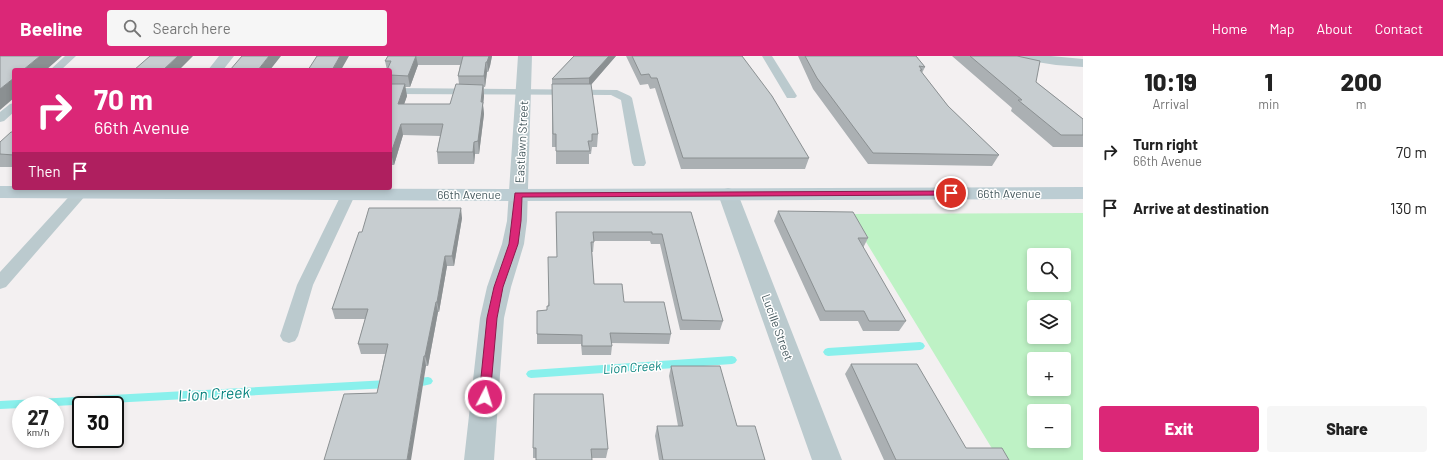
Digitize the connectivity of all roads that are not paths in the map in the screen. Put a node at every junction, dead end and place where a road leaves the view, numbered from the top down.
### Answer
1 (71, 56) edge
2 (227, 56) edge
3 (766, 56) edge
4 (1024, 56) edge
5 (527, 57) edge
6 (1083, 63) edge
7 (57, 68) edge
8 (217, 68) edge
9 (392, 91) edge
10 (523, 92) junction
11 (792, 96) dead end
12 (12, 108) edge
13 (0, 118) edge
14 (639, 163) dead end
15 (106, 190) edge
16 (0, 192) edge
17 (81, 192) junction
18 (1083, 193) edge
19 (349, 194) junction
20 (728, 194) junction
21 (518, 195) junction
22 (0, 283) edge
23 (289, 336) dead end
24 (479, 460) edge
25 (827, 460) edge

1 - 7 lane
2 - 8 street
3 - 11 lane
4 - 6 street
5 - 10 street, Eastlawn Street
9 - 10 lane
10 - 14 lane
10 - 21 street, Eastlawn Street
12 - 13 lane
15 - 17 street, 66th Avenue
15 - 19 street, 66th Avenue
16 - 17 street, 66th Avenue
17 - 22 lane
18 - 20 street, 66th Avenue
19 - 21 street, 66th Avenue
19 - 23 lane
20 - 21 street, 66th Avenue
20 - 25 street, Lucille Street
21 - 24 street, Eastlawn Street

